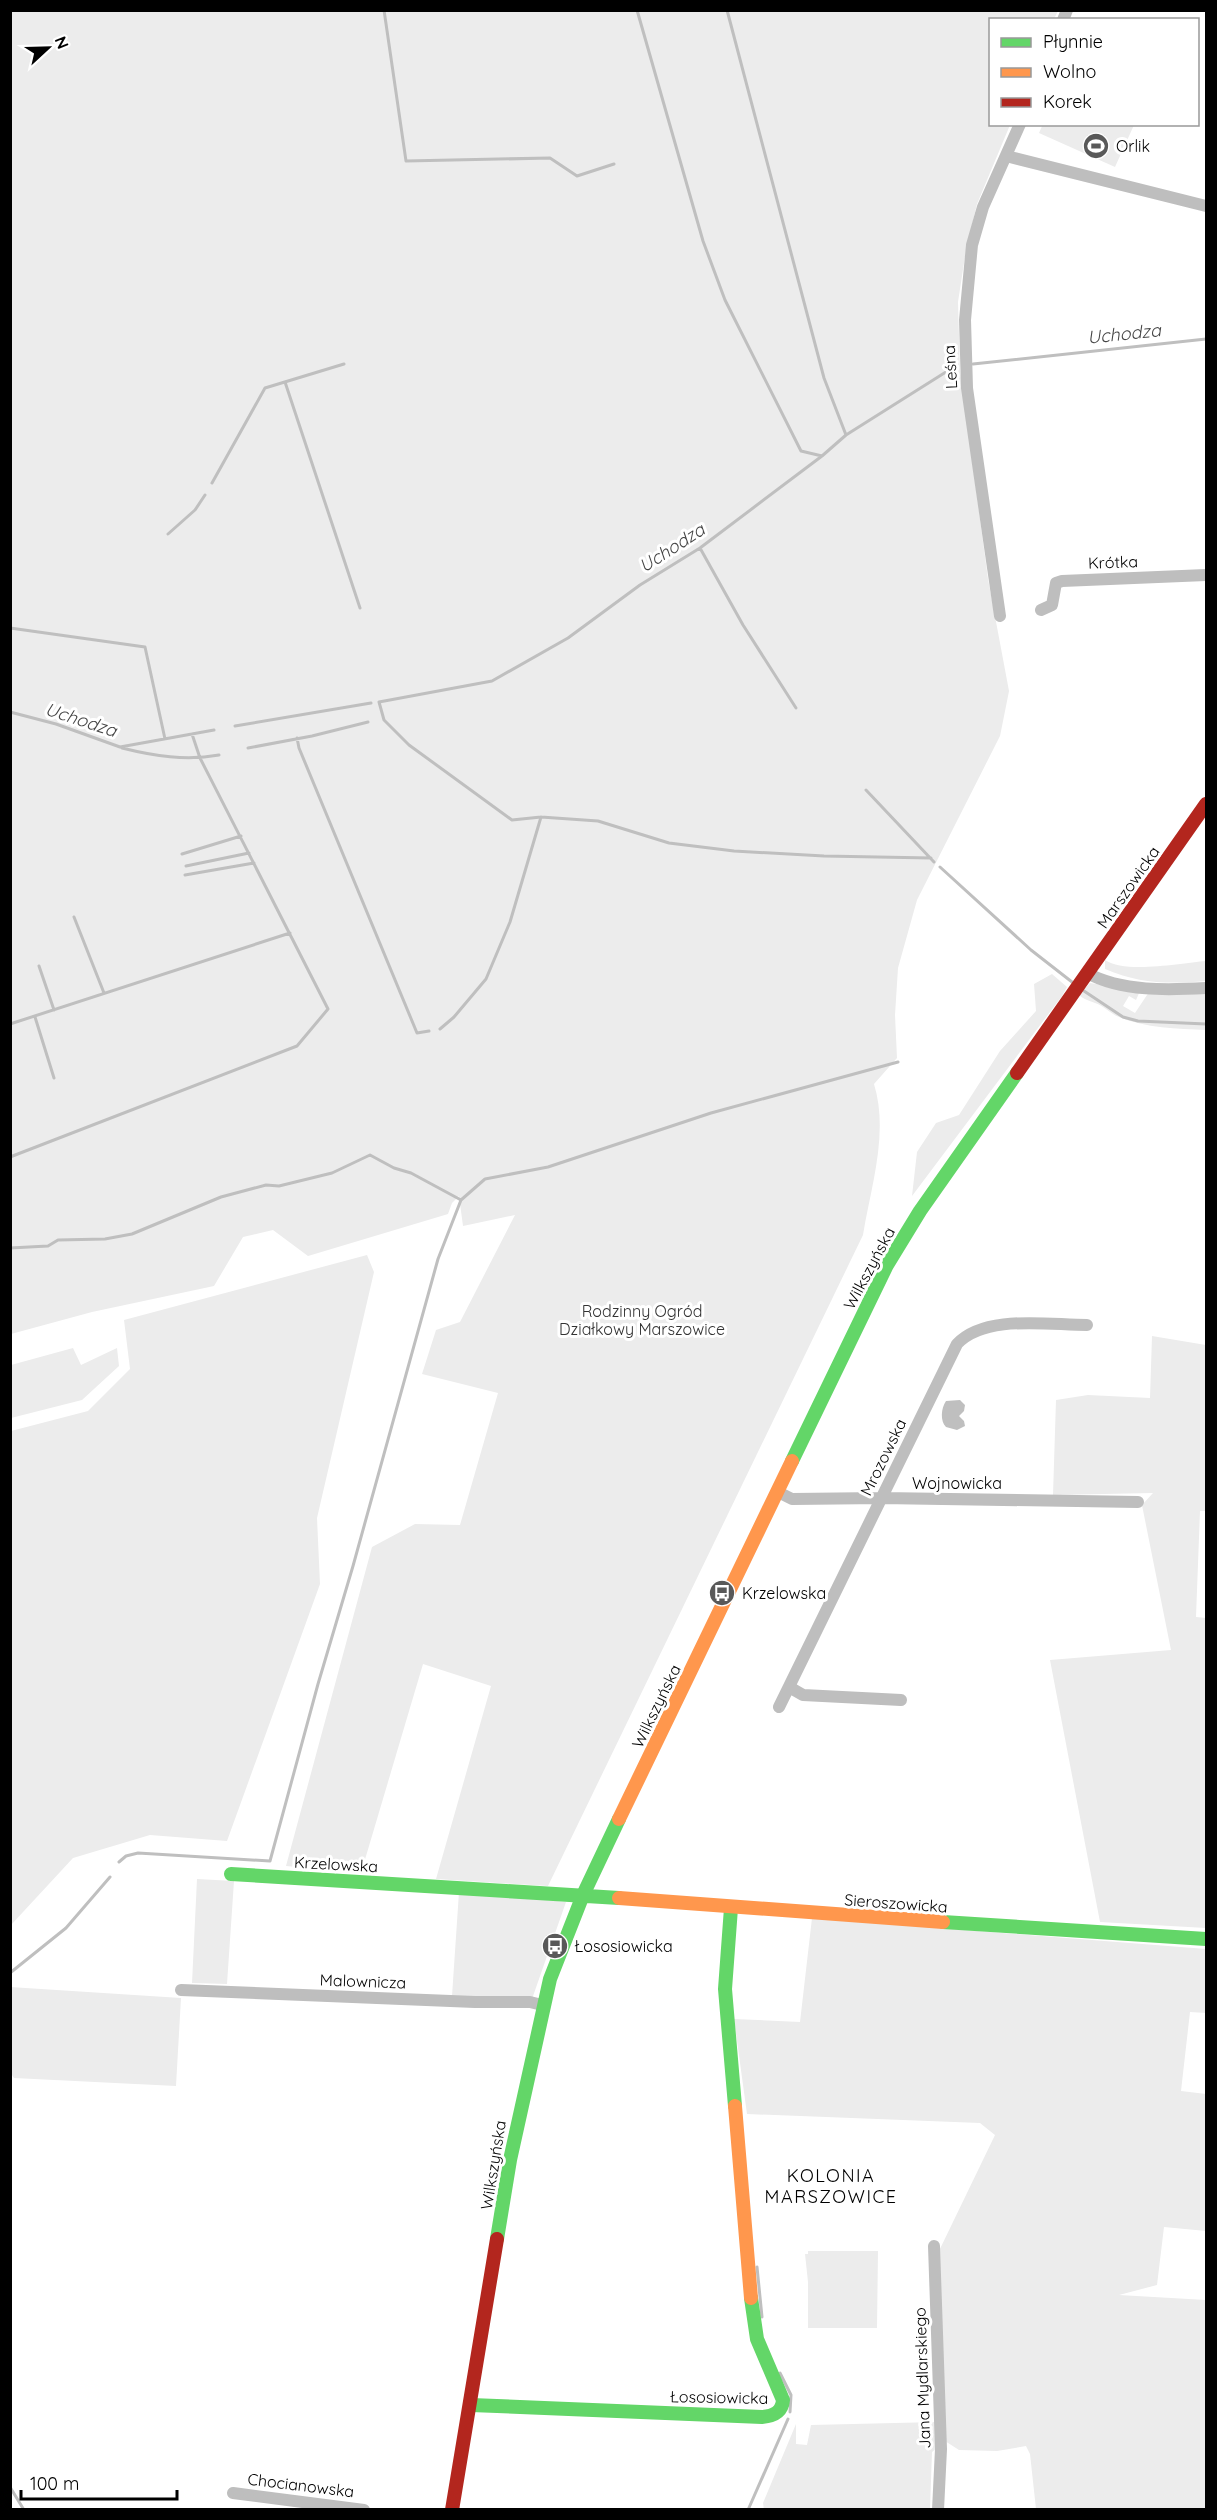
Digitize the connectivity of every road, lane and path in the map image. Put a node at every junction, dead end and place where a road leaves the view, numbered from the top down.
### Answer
1 (1019, 126) edge
2 (1006, 156) junction
3 (1206, 206) edge
4 (1206, 575) edge
5 (1041, 610) dead end
6 (1000, 616) dead end
7 (1206, 804) edge
8 (1087, 973) junction
9 (1206, 988) edge
10 (1076, 989) joint
11 (1087, 1325) dead end
12 (778, 1492) junction
13 (882, 1498) junction
14 (1138, 1502) dead end
15 (789, 1687) junction
16 (901, 1700) dead end
17 (779, 1707) dead end
18 (231, 1874) dead end
19 (583, 1895) junction
20 (731, 1908) junction
21 (1206, 1939) edge
22 (182, 1990) dead end
23 (542, 2005) junction
24 (934, 2247) dead end
25 (471, 2405) junction
26 (233, 2493) dead end
27 (364, 2510) edge
28 (452, 2510) edge
29 (938, 2510) edge

1 - 2 street, Leśna
2 - 3 street
2 - 6 street, Leśna
4 - 5 street, Krótka
7 - 8 street, Marszowicka
8 - 9 street
8 - 10 street, Marszowicka
10 - 12 street, Wilkszyńska
11 - 13 street, Mrozowska
12 - 13 street, Wojnowicka
12 - 19 street, Wilkszyńska
13 - 14 street, Wojnowicka
13 - 15 street, Mrozowska
15 - 16 street
15 - 17 street, Mrozowska
18 - 19 street, Krzelowska
19 - 20 street, Sieroszowicka
19 - 23 street, Wilkszyńska
20 - 21 street, Sieroszowicka
20 - 25 street, Łososiowicka
22 - 23 street, Malownicza
23 - 25 street, Wilkszyńska
24 - 29 street, Jana Mydlarskiego
25 - 28 street, Wilkszyńska
26 - 27 street, Chocianowska

